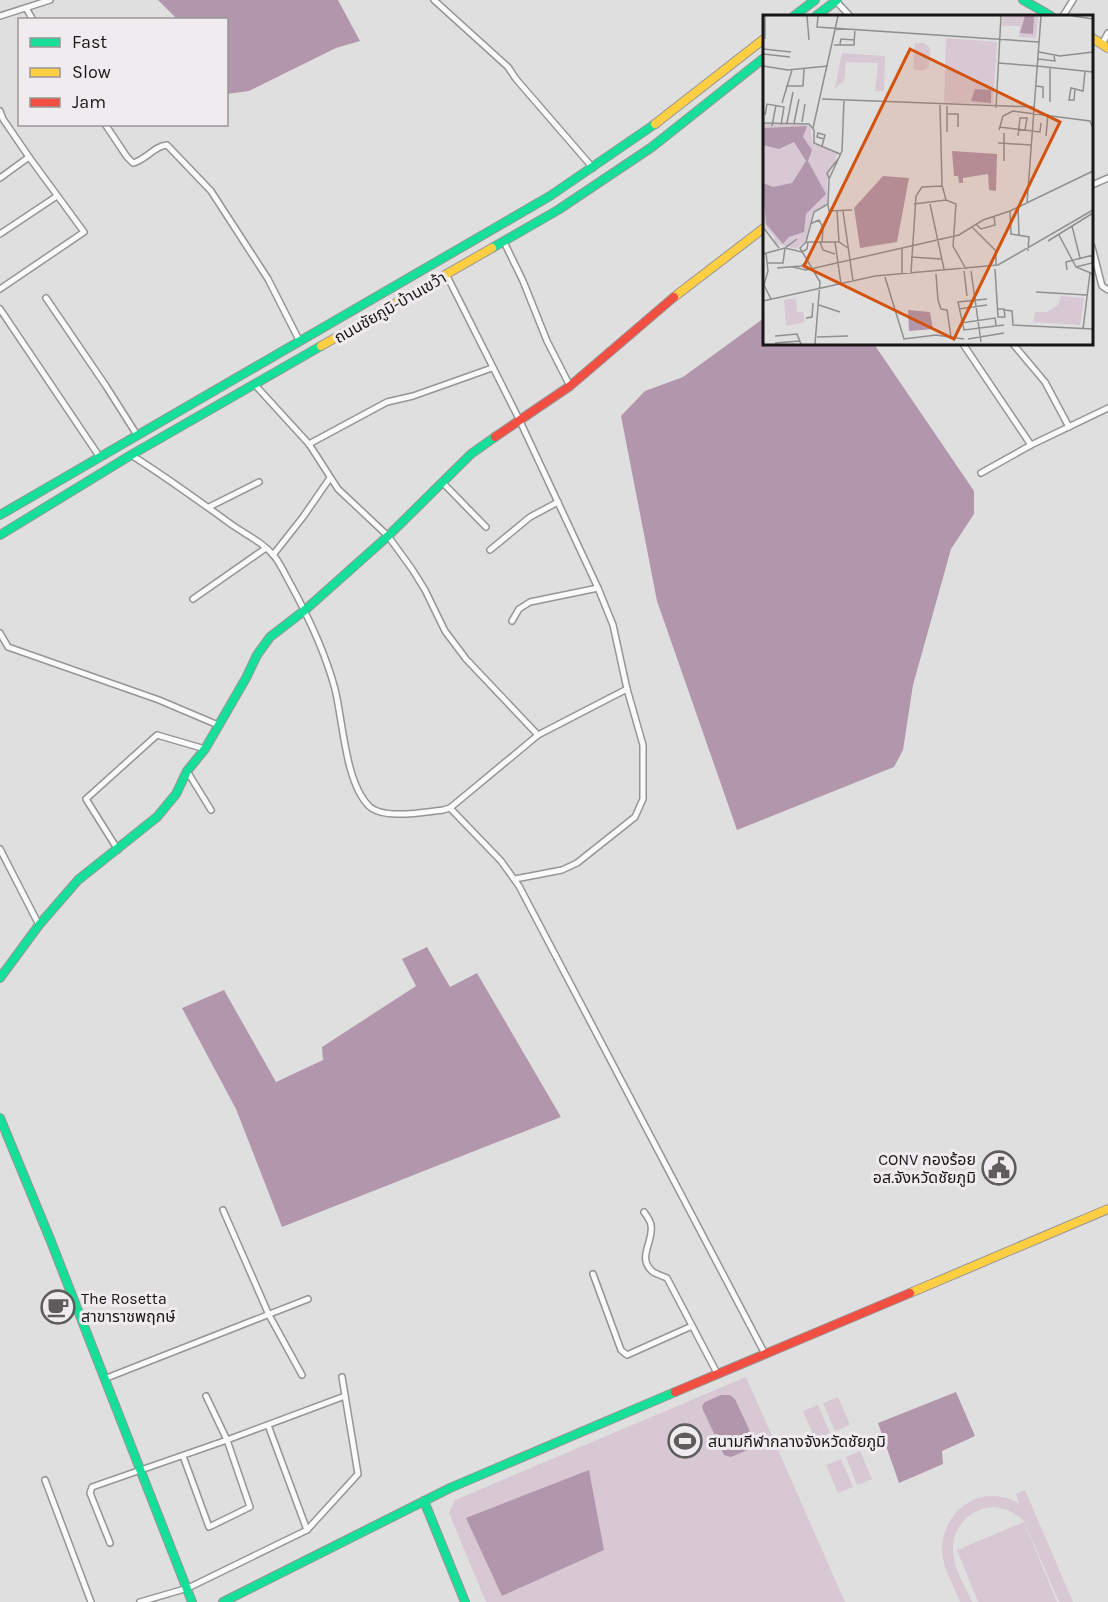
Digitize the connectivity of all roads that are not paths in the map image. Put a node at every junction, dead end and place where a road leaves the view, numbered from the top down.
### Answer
1 (50, 0) edge
2 (434, 0) edge
3 (815, 0) edge
4 (836, 0) edge
5 (1023, 0) edge
6 (1073, 0) edge
7 (26, 8) junction
8 (0, 11) edge
9 (8, 13) junction
10 (795, 15) edge
11 (817, 15) edge
12 (849, 15) edge
13 (1049, 15) edge
14 (1064, 15) edge
15 (0, 16) edge
16 (32, 18) edge
17 (1108, 33) edge
18 (763, 41) edge
19 (1105, 46) edge
20 (763, 60) edge
21 (0, 111) edge
22 (2, 121) edge
23 (106, 126) edge
24 (29, 158) junction
25 (593, 168) junction
26 (1108, 177) edge
27 (0, 178) edge
28 (1093, 184) edge
29 (57, 196) junction
30 (763, 230) edge
31 (0, 234) edge
32 (504, 242) junction
33 (1093, 251) edge
34 (446, 274) junction
35 (399, 283) junction
36 (0, 289) edge
37 (1108, 290) edge
38 (409, 296) junction
39 (45, 298) dead end
40 (0, 309) edge
41 (299, 340) junction
42 (964, 345) edge
43 (1014, 345) edge
44 (492, 368) junction
45 (255, 385) junction
46 (570, 386) junction
47 (1108, 408) edge
48 (519, 419) junction
49 (1069, 427) junction
50 (137, 435) junction
51 (309, 444) junction
52 (1031, 445) junction
53 (131, 455) junction
54 (99, 456) junction
55 (981, 473) dead end
56 (330, 478) junction
57 (260, 482) dead end
58 (442, 482) junction
59 (558, 502) junction
60 (209, 507) junction
61 (0, 514) edge
62 (486, 527) dead end
63 (0, 535) edge
64 (388, 536) junction
65 (266, 548) junction
66 (490, 550) dead end
67 (273, 555) junction
68 (598, 588) junction
69 (193, 599) dead end
70 (305, 610) junction
71 (512, 621) dead end
72 (0, 633) edge
73 (627, 689) junction
74 (218, 725) junction
75 (538, 735) junction
76 (205, 749) junction
77 (187, 771) junction
78 (450, 808) junction
79 (211, 810) dead end
80 (0, 849) edge
81 (117, 850) junction
82 (515, 879) junction
83 (39, 925) junction
84 (0, 976) edge
85 (0, 1118) edge
86 (1108, 1209) edge
87 (223, 1210) dead end
88 (644, 1212) dead end
89 (593, 1274) dead end
90 (308, 1299) dead end
91 (269, 1314) junction
92 (692, 1326) junction
93 (765, 1354) junction
94 (718, 1374) junction
95 (302, 1375) dead end
96 (342, 1377) dead end
97 (104, 1379) junction
98 (206, 1396) dead end
99 (345, 1396) junction
100 (268, 1425) junction
101 (227, 1440) junction
102 (183, 1456) junction
103 (142, 1471) junction
104 (45, 1480) dead end
105 (424, 1501) junction
106 (307, 1530) junction
107 (110, 1543) dead end
108 (188, 1588) junction
109 (92, 1602) edge
110 (140, 1602) edge
111 (192, 1602) edge
112 (223, 1602) edge
113 (465, 1602) edge

1 - 7 street
2 - 25 street
3 - 10 street
4 - 11 street
4 - 12 street
5 - 13 street
6 - 14 street
7 - 9 street
7 - 16 street
8 - 9 street
9 - 15 street
17 - 19 street
18 - 25 street, ถนนชัยภูมิ-บ้านเขว้า
20 - 32 street, ถนนชัยภูมิ-บ้านเขว้า
21 - 22 street
22 - 24 street
23 - 41 street
24 - 27 street
24 - 29 street
25 - 35 street, ถนนชัยภูมิ-บ้านเขว้า
26 - 28 street
29 - 31 street
29 - 36 street
30 - 46 street
32 - 34 street, ถนนชัยภูมิ-บ้านเขว้า
32 - 46 street
33 - 37 street
34 - 38 street, ถนนชัยภูมิ-บ้านเขว้า
34 - 44 street
35 - 38 street
35 - 41 street, ถนนชัยภูมิ-บ้านเขว้า
38 - 45 street, ถนนชัยภูมิ-บ้านเขว้า
39 - 50 street
40 - 54 street
41 - 50 street, ถนนชัยภูมิ-บ้านเขว้า
42 - 52 street
43 - 49 street
44 - 48 street
44 - 51 street
45 - 51 street
45 - 53 street, ถนนชัยภูมิ-บ้านเขว้า
46 - 48 street
47 - 49 street
48 - 58 street
48 - 59 street
49 - 52 street
50 - 54 street, ถนนชัยภูมิ-บ้านเขว้า
51 - 56 street
52 - 55 street
53 - 60 street
53 - 63 street, ถนนชัยภูมิ-บ้านเขว้า
54 - 61 street, ถนนชัยภูมิ-บ้านเขว้า
56 - 64 street
56 - 67 street
57 - 60 street
58 - 62 street
58 - 64 street
59 - 66 street
59 - 68 street
60 - 65 street
64 - 70 street
64 - 75 street
65 - 67 street
65 - 69 street
67 - 70 street
68 - 71 street
68 - 73 street
70 - 74 street
70 - 78 street
72 - 74 street
73 - 75 street
73 - 82 street
74 - 76 street
75 - 78 street
76 - 77 street
76 - 81 street
77 - 79 street
77 - 81 street
78 - 82 street
80 - 83 street
81 - 83 street
82 - 93 street
83 - 84 street
85 - 97 street
86 - 93 street
87 - 91 street
88 - 92 street
89 - 92 street
90 - 91 street
91 - 95 street
91 - 97 street
92 - 94 street
93 - 94 street
94 - 105 street
96 - 99 street
97 - 103 street
98 - 101 street
99 - 100 street
99 - 106 street
100 - 101 street
100 - 106 street
101 - 102 street
101 - 102 street
102 - 103 street
103 - 107 street
103 - 108 street
104 - 109 street
105 - 112 street
105 - 113 street
106 - 108 street
108 - 110 street
108 - 111 street

